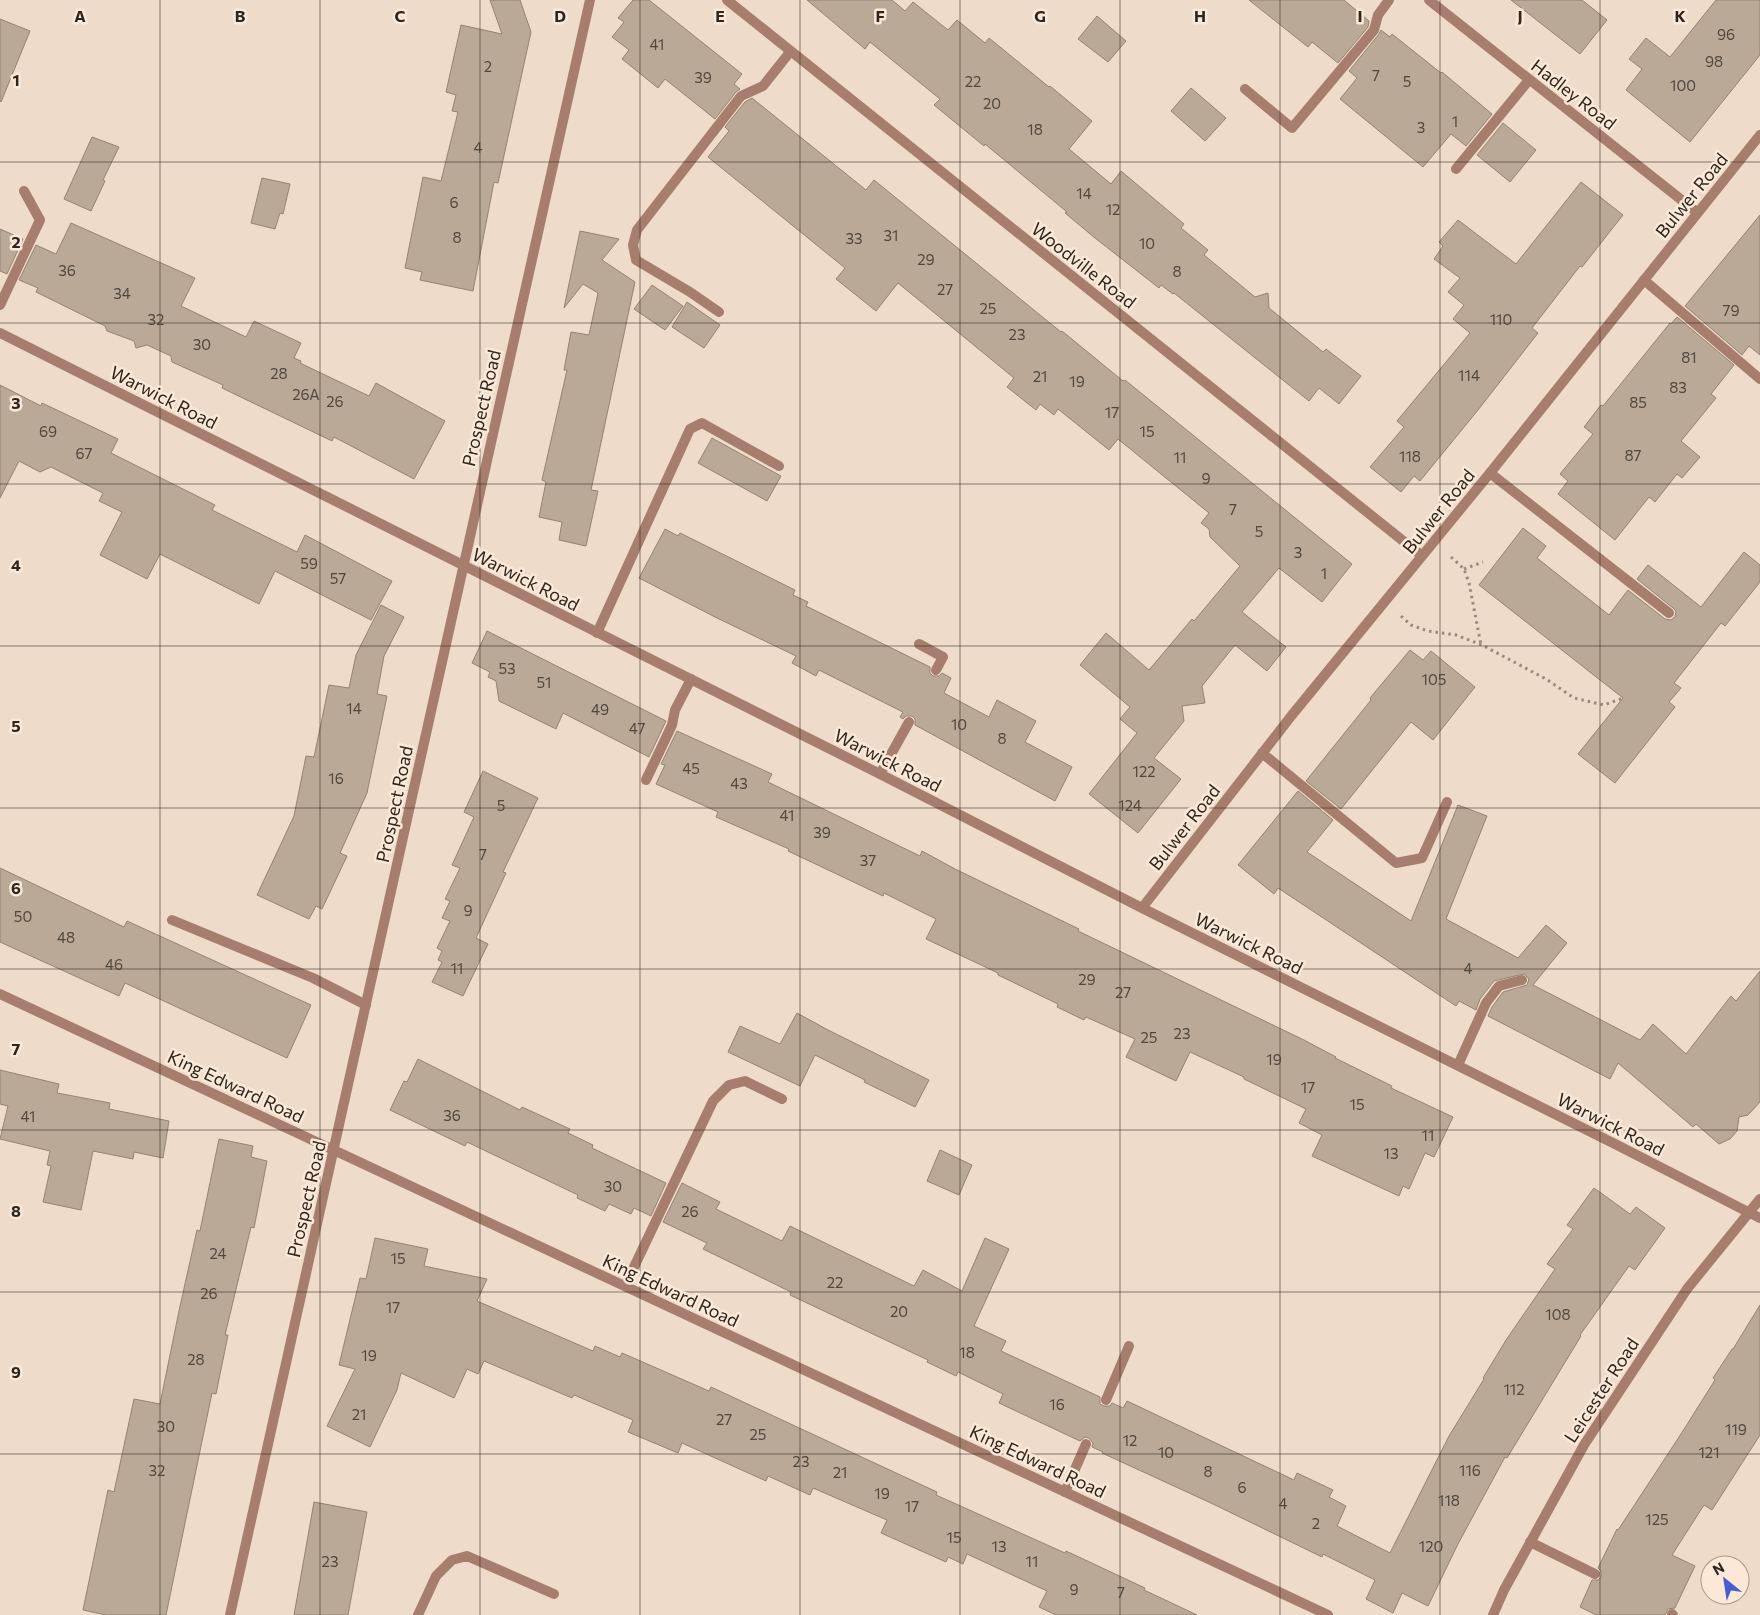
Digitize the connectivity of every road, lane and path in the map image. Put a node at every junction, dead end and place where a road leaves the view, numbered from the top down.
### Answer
1 (590, 0) edge
2 (727, 0) edge
3 (1389, 0) edge
4 (1429, 0) edge
5 (790, 52) junction
6 (1529, 80) junction
7 (1245, 89) dead end
8 (1760, 135) edge
9 (1456, 169) dead end
10 (24, 191) dead end
11 (1698, 213) junction
12 (1644, 280) junction
13 (0, 305) edge
14 (719, 312) dead end
15 (0, 333) edge
16 (1760, 379) edge
17 (779, 466) dead end
18 (1490, 473) junction
19 (1433, 542) junction
20 (1422, 556) junction
21 (1483, 562) dead end
22 (463, 565) junction
23 (1464, 568) junction
24 (1385, 603) junction
25 (1669, 613) dead end
26 (597, 633) junction
27 (919, 644) dead end
28 (1482, 645) junction
29 (936, 670) dead end
30 (691, 679) junction
31 (1623, 698) dead end
32 (909, 722) dead end
33 (1262, 753) junction
34 (880, 774) junction
35 (646, 780) dead end
36 (1447, 802) dead end
37 (1142, 908) junction
38 (172, 920) dead end
39 (1522, 980) dead end
40 (0, 994) edge
41 (366, 1005) junction
42 (1458, 1065) junction
43 (782, 1099) dead end
44 (334, 1150) junction
45 (1760, 1198) edge
46 (1749, 1212) junction
47 (1760, 1218) edge
48 (625, 1286) junction
49 (1129, 1346) dead end
50 (1106, 1400) dead end
51 (1086, 1444) dead end
52 (1065, 1492) junction
53 (1530, 1542) junction
54 (1595, 1574) dead end
55 (554, 1594) dead end
56 (230, 1615) edge
57 (418, 1615) edge
58 (1328, 1615) edge
59 (1493, 1615) edge

1 - 22 street, Prospect Road
2 - 5 street, Woodville Road
3 - 7 street
4 - 6 street, Hadley Road
5 - 14 street
5 - 20 street, Woodville Road
6 - 9 street
6 - 11 street, Hadley Road
8 - 11 street, Bulwer Road
10 - 13 street
11 - 12 street, Bulwer Road
12 - 16 street
12 - 18 street, Bulwer Road
15 - 22 street, Warwick Road
17 - 26 street
18 - 19 street, Bulwer Road
18 - 25 street
19 - 20 street, Bulwer Road
19 - 23 path
20 - 24 street, Bulwer Road
21 - 23 path
22 - 26 street, Warwick Road
22 - 41 street, Prospect Road
23 - 28 path
24 - 28 path
24 - 33 street, Bulwer Road
26 - 30 street, Warwick Road
27 - 29 street
28 - 31 path
30 - 34 street, Warwick Road
30 - 35 street
32 - 34 street
33 - 36 street
33 - 37 street, Bulwer Road
34 - 37 street, Warwick Road
37 - 42 street, Warwick Road
38 - 41 street
39 - 42 street
40 - 44 street, King Edward Road
41 - 44 street, Prospect Road
42 - 46 street, Warwick Road
43 - 48 street
44 - 48 street, King Edward Road
44 - 56 street, Prospect Road
45 - 46 street, Leicester Road
46 - 47 street, Warwick Road
46 - 53 street, Leicester Road
48 - 52 street, King Edward Road
49 - 50 street
51 - 52 street
52 - 58 street, King Edward Road
53 - 54 street
53 - 59 street, Leicester Road
55 - 57 street

